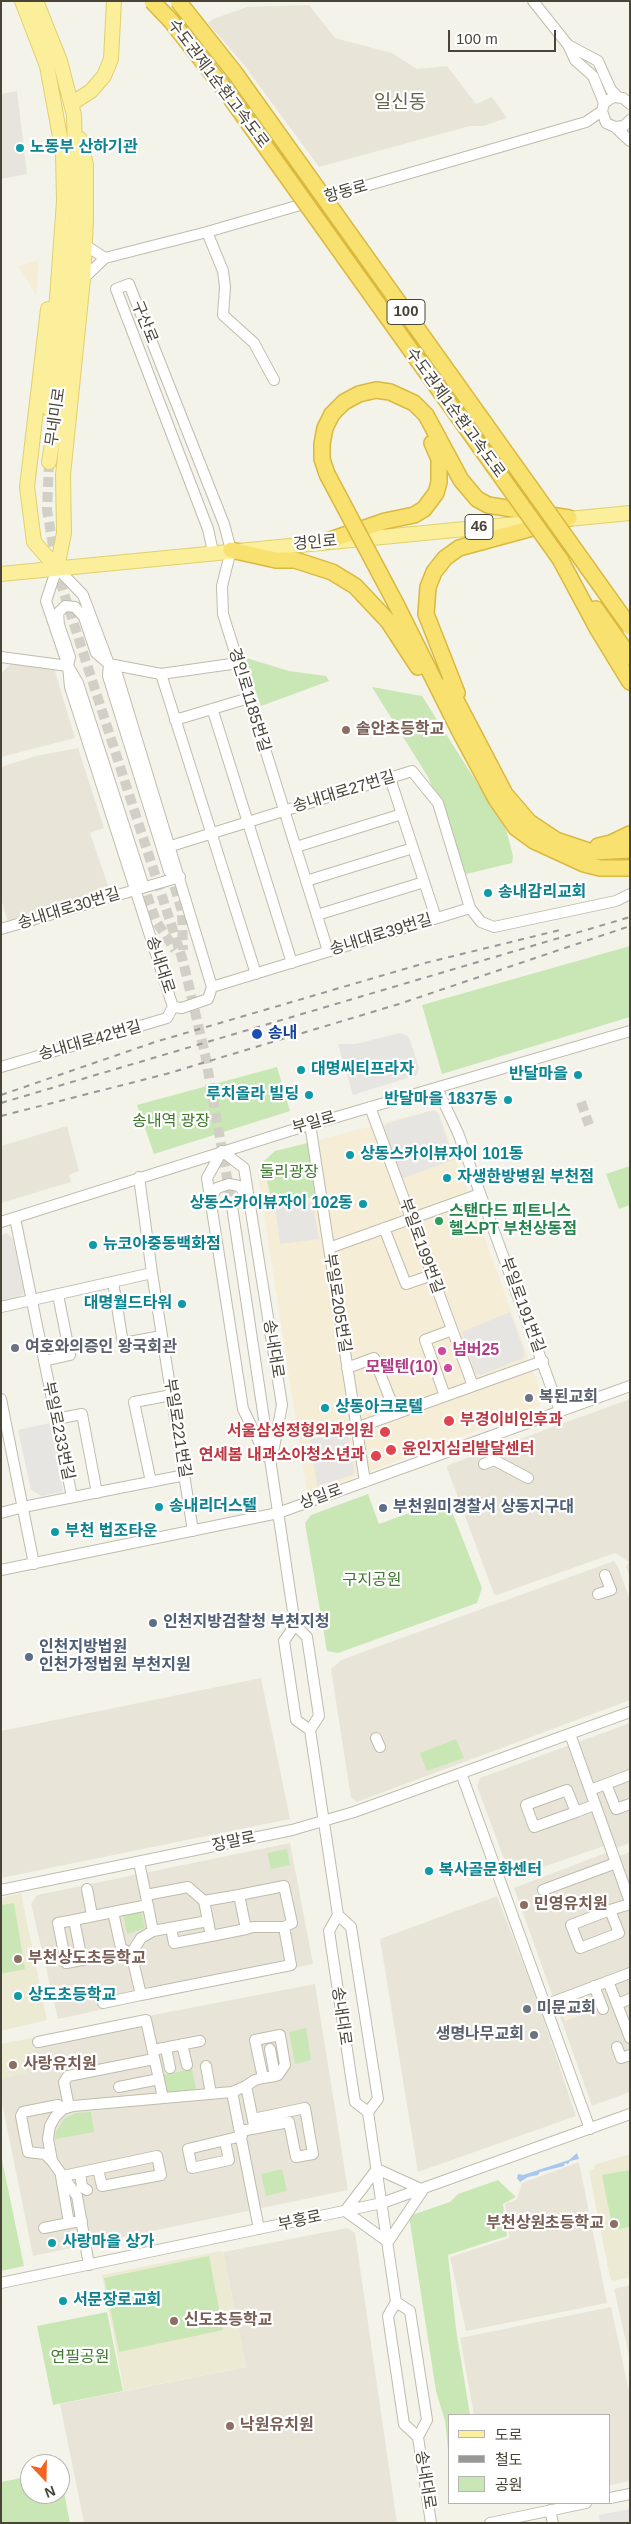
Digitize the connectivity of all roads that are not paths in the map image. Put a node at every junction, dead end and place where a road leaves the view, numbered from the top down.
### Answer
1 (22, 1) edge
2 (36, 1) edge
3 (114, 1) edge
4 (152, 1) edge
5 (178, 1) edge
6 (533, 1) edge
7 (568, 45) junction
8 (618, 97) junction
9 (630, 104) edge
10 (603, 107) junction
11 (72, 110) junction
12 (56, 115) junction
13 (630, 120) edge
14 (586, 122) junction
15 (612, 126) junction
16 (630, 141) edge
17 (208, 232) junction
18 (85, 245) junction
19 (105, 258) junction
20 (83, 279) junction
21 (274, 380) dead end
22 (65, 451) junction
23 (29, 455) junction
24 (330, 472) junction
25 (630, 513) edge
26 (569, 518) junction
27 (328, 542) junction
28 (231, 550) junction
29 (213, 552) junction
30 (560, 559) junction
31 (57, 568) junction
32 (1, 574) edge
33 (630, 627) edge
34 (1, 657) edge
35 (630, 657) edge
36 (238, 663) junction
37 (109, 664) junction
38 (68, 666) junction
39 (161, 674) junction
40 (630, 682) edge
41 (249, 698) junction
42 (213, 711) junction
43 (175, 720) junction
44 (466, 731) junction
45 (390, 778) junction
46 (284, 811) junction
47 (402, 814) junction
48 (248, 822) junction
49 (211, 834) junction
50 (630, 834) edge
51 (171, 846) junction
52 (296, 847) junction
53 (413, 848) junction
54 (622, 857) edge
55 (169, 871) tunnel mouth
56 (180, 877) junction
57 (306, 881) junction
58 (424, 882) junction
59 (139, 885) junction
60 (630, 894) edge
61 (470, 908) junction
62 (317, 915) junction
63 (436, 918) junction
64 (1, 929) edge
65 (328, 951) junction
66 (292, 963) junction
67 (256, 974) junction
68 (212, 987) junction
69 (173, 1007) junction
70 (630, 1031) edge
71 (1, 1067) edge
72 (437, 1088) junction
73 (370, 1107) junction
74 (310, 1124) junction
75 (222, 1151) junction
76 (139, 1177) junction
77 (480, 1194) junction
78 (249, 1198) junction
79 (210, 1200) junction
80 (232, 1206) tunnel mouth
81 (15, 1218) junction
82 (411, 1219) junction
83 (1, 1222) edge
84 (384, 1228) junction
85 (329, 1248) junction
86 (152, 1273) junction
87 (432, 1275) junction
88 (113, 1282) junction
89 (58, 1295) junction
90 (31, 1301) junction
91 (1, 1307) edge
92 (452, 1330) junction
93 (162, 1336) junction
94 (44, 1360) junction
95 (542, 1361) junction
96 (347, 1368) junction
97 (473, 1386) junction
98 (630, 1386) edge
99 (172, 1395) junction
100 (446, 1396) junction
101 (1, 1399) edge
102 (560, 1411) junction
103 (396, 1414) junction
104 (3, 1419) edge
105 (56, 1419) junction
106 (356, 1428) junction
107 (484, 1464) dead end
108 (271, 1466) junction
109 (185, 1475) junction
110 (528, 1478) dead end
111 (151, 1482) junction
112 (364, 1482) junction
113 (97, 1493) junction
114 (72, 1497) junction
115 (23, 1507) junction
116 (278, 1513) junction
117 (1, 1514) edge
118 (193, 1530) junction
119 (34, 1564) junction
120 (1, 1570) edge
121 (605, 1576) dead end
122 (598, 1594) dead end
123 (295, 1625) junction
124 (630, 1712) edge
125 (310, 1730) junction
126 (570, 1734) junction
127 (461, 1773) junction
128 (630, 1775) edge
129 (606, 1784) junction
130 (590, 1790) junction
131 (630, 1804) edge
132 (594, 1805) junction
133 (576, 1812) junction
134 (324, 1821) junction
135 (139, 1862) junction
136 (616, 1863) junction
137 (87, 1889) dead end
138 (1, 1890) edge
139 (543, 1890) dead end
140 (240, 1895) junction
141 (147, 1900) junction
142 (629, 1900) edge
143 (204, 1901) junction
144 (610, 1910) junction
145 (113, 1912) junction
146 (92, 1915) junction
147 (338, 1915) junction
148 (74, 1920) dead end
149 (208, 1921) junction
150 (284, 1927) junction
151 (171, 1928) junction
152 (246, 1929) junction
153 (153, 1931) junction
154 (211, 1936) junction
155 (133, 1956) junction
156 (630, 1973) edge
157 (608, 1981) junction
158 (594, 1986) junction
159 (141, 1995) junction
160 (630, 1999) edge
161 (103, 2003) dead end
162 (545, 2004) junction
163 (617, 2004) junction
164 (603, 2009) dead end
165 (629, 2035) edge
166 (200, 2041) dead end
167 (38, 2042) dead end
168 (182, 2044) junction
169 (617, 2047) dead end
170 (166, 2048) junction
171 (270, 2048) dead end
172 (153, 2055) junction
173 (630, 2055) edge
174 (187, 2065) dead end
175 (206, 2066) dead end
176 (170, 2068) dead end
177 (275, 2076) junction
178 (263, 2078) junction
179 (158, 2079) junction
180 (246, 2086) junction
181 (119, 2087) dead end
182 (59, 2090) dead end
183 (232, 2092) junction
184 (211, 2094) junction
185 (163, 2098) junction
186 (249, 2100) junction
187 (234, 2104) junction
188 (66, 2108) junction
189 (368, 2112) junction
190 (630, 2114) edge
191 (288, 2117) dead end
192 (254, 2124) junction
193 (590, 2129) junction
194 (241, 2134) junction
195 (225, 2141) dead end
196 (52, 2161) junction
197 (98, 2169) junction
198 (377, 2169) junction
199 (80, 2173) junction
200 (62, 2174) junction
201 (87, 2190) dead end
202 (423, 2190) junction
203 (382, 2203) junction
204 (345, 2211) junction
205 (82, 2221) junction
206 (69, 2223) junction
207 (44, 2228) dead end
208 (259, 2229) junction
209 (388, 2242) junction
210 (89, 2265) junction
211 (1, 2283) edge
212 (396, 2302) junction
213 (418, 2437) junction
214 (630, 2494) edge
215 (611, 2498) edge
216 (581, 2504) edge
217 (550, 2510) junction
218 (432, 2523) edge
219 (490, 2523) edge
220 (553, 2523) edge

1 - 12 main road, 무네미로
2 - 11 main road, 무네미로
3 - 11 main road
4 - 30 highway, 수도권제1순환고속도로 / 100, bridge
5 - 33 highway, 수도권제1순환고속도로 / 100, bridge
6 - 7 street
7 - 8 street
7 - 10 street
8 - 9 street
8 - 10 street, 항동로
10 - 14 street, 항동로
10 - 15 street
11 - 12 main road, 무네미로
11 - 18 main road
12 - 23 main road
13 - 15 street
14 - 15 street, 항동로
14 - 17 street, 항동로
15 - 16 street
17 - 19 street, 항동로
17 - 21 street
18 - 19 street
18 - 20 main road
19 - 20 street, 항동로
20 - 22 main road
22 - 23 main road
22 - 31 main road
23 - 31 main road
24 - 26 highway
24 - 27 highway
24 - 44 highway, bridge
25 - 26 main road, 경인로 / 46
26 - 27 main road, 경인로 / 46
26 - 44 highway
27 - 28 main road, 경인로 / 46
28 - 29 main road, 경인로 / 46
28 - 29 street, 구산로
28 - 36 street, 경인로1185번길
28 - 44 highway
29 - 31 main road, 경인로 / 46
30 - 35 highway, 수도권제1순환고속도로 / 100
30 - 40 highway
31 - 32 main road, 경인로 / 46
31 - 37 street
31 - 38 street, 송내대로
34 - 38 street
36 - 39 street
36 - 41 street, 경인로1185번길
37 - 38 street
37 - 39 street
37 - 51 street
37 - 55 street
38 - 59 street, 송내대로
39 - 43 street
41 - 42 street
41 - 46 street, 경인로1185번길
42 - 43 street
42 - 48 street
43 - 49 street
44 - 54 highway
45 - 46 street, 송내대로27번길
45 - 47 street
45 - 61 street, 송내대로27번길
46 - 48 street, 송내대로27번길
46 - 52 street, 경인로1185번길
47 - 52 street
47 - 53 street
48 - 49 street, 송내대로27번길
48 - 66 street
49 - 51 street, 송내대로27번길
49 - 67 street
50 - 54 highway
51 - 56 street
52 - 57 street, 경인로1185번길
53 - 57 street
53 - 58 street
56 - 59 street, 송내대로30번길
56 - 68 street
57 - 62 street, 경인로1185번길
58 - 62 street
58 - 63 street
59 - 64 street, 송내대로30번길
59 - 69 street, 송내대로
60 - 61 street
61 - 63 street, 송내대로39번길
62 - 65 street, 경인로1185번길
63 - 65 street, 송내대로39번길
65 - 66 street, 송내대로39번길
66 - 67 street, 송내대로39번길
67 - 68 street, 송내대로39번길
68 - 69 street, 송내대로
69 - 71 street, 송내대로42번길
70 - 72 street, 부일로
72 - 73 street, 부일로
72 - 77 street, 부일로191번길
73 - 74 street, 부일로
73 - 82 street, 부일로199번길
74 - 75 street, 부일로
74 - 85 street, 부일로205번길
75 - 76 street, 부일로
75 - 78 street, 송내대로
75 - 79 street, 송내대로
76 - 81 street, 부일로
76 - 86 street, 부일로221번길
77 - 82 street
77 - 95 street, 부일로191번길
78 - 79 street
78 - 108 street, 송내대로
79 - 108 street, 송내대로
80 - 108 street, 송내대로
81 - 83 street, 부일로
81 - 90 street, 부일로233번길
82 - 84 street
82 - 87 street, 부일로199번길
84 - 85 street
84 - 87 street
85 - 96 street, 부일로205번길
86 - 88 street
86 - 93 street, 부일로221번길
87 - 92 street, 부일로199번길
88 - 89 street
88 - 93 street
89 - 90 street
89 - 94 street
90 - 91 street
90 - 94 street, 부일로233번길
92 - 97 street, 부일로199번길
92 - 100 street
93 - 99 street, 부일로221번길
94 - 105 street, 부일로233번길
95 - 97 street
95 - 102 street, 부일로191번길
96 - 103 street
96 - 106 street, 부일로205번길
97 - 100 street
98 - 102 street, 상일로
99 - 109 street, 부일로221번길
99 - 111 street
100 - 103 street
101 - 104 street
102 - 112 street, 상일로
103 - 106 street
104 - 115 street
105 - 113 street
105 - 114 street, 부일로233번길
106 - 112 street, 부일로205번길
107 - 110 street
108 - 116 street, 송내대로
109 - 111 street
109 - 118 street, 부일로221번길
111 - 113 street
112 - 116 street, 상일로
113 - 114 street
114 - 115 street
115 - 117 street
115 - 119 street
116 - 118 street, 상일로
116 - 123 street, 송내대로
118 - 119 street, 상일로
119 - 120 street, 상일로
121 - 122 street
123 - 125 street, 송내대로
123 - 125 street
124 - 126 street, 장말로
125 - 134 street, 송내대로
126 - 127 street, 장말로
126 - 130 street
127 - 134 street, 장말로
127 - 162 street
128 - 129 street
129 - 130 street
129 - 131 street
130 - 132 street
132 - 133 street
132 - 136 street
133 - 133 street
134 - 135 street, 장말로
134 - 147 street, 송내대로
135 - 138 street, 장말로
135 - 141 street
136 - 139 street
136 - 142 street
137 - 146 street
140 - 143 street
140 - 150 street
140 - 152 street
141 - 143 street
141 - 145 street
141 - 153 street
142 - 144 street
143 - 149 street
144 - 144 street
145 - 146 street
145 - 155 street
146 - 148 street
147 - 189 street, 송내대로
147 - 189 street, 송내대로
149 - 151 street
149 - 154 street
150 - 152 street
150 - 159 street
151 - 153 street
151 - 154 street
152 - 154 street
153 - 155 street
155 - 159 street
156 - 157 street
157 - 158 street
157 - 163 street
158 - 162 street
158 - 164 street
159 - 161 street
160 - 163 street
162 - 193 street
163 - 165 street
166 - 168 street
167 - 172 street
168 - 170 street
168 - 174 street
169 - 173 street
170 - 172 street
170 - 176 street
171 - 177 street
172 - 179 street
172 - 188 street
175 - 184 street
177 - 178 street
177 - 178 street
178 - 180 street
179 - 181 street
179 - 185 street
180 - 183 street
180 - 186 street
182 - 188 street
183 - 184 street
183 - 187 street
184 - 185 street
185 - 188 street
186 - 187 street
186 - 192 street
187 - 194 street
188 - 196 street
188 - 196 street
189 - 198 street, 송내대로
190 - 193 street, 부흥로
191 - 192 street
192 - 194 street
193 - 202 street, 부흥로
194 - 195 street
194 - 208 street
196 - 200 street
197 - 197 street
197 - 199 street
198 - 202 street
198 - 203 street, 송내대로
198 - 204 street
199 - 200 street
199 - 201 street
200 - 205 street
200 - 206 street
202 - 203 street, 부흥로
202 - 209 street
203 - 204 street, 부흥로
203 - 209 street, 송내대로
204 - 208 street, 부흥로
204 - 209 street
205 - 206 street
205 - 210 street
206 - 207 street
208 - 210 street, 부흥로
209 - 212 street, 송내대로
210 - 211 street, 부흥로
212 - 213 street, 송내대로
212 - 213 street, 송내대로
213 - 218 street, 송내대로
214 - 215 street
216 - 217 street
217 - 219 street
217 - 220 street

